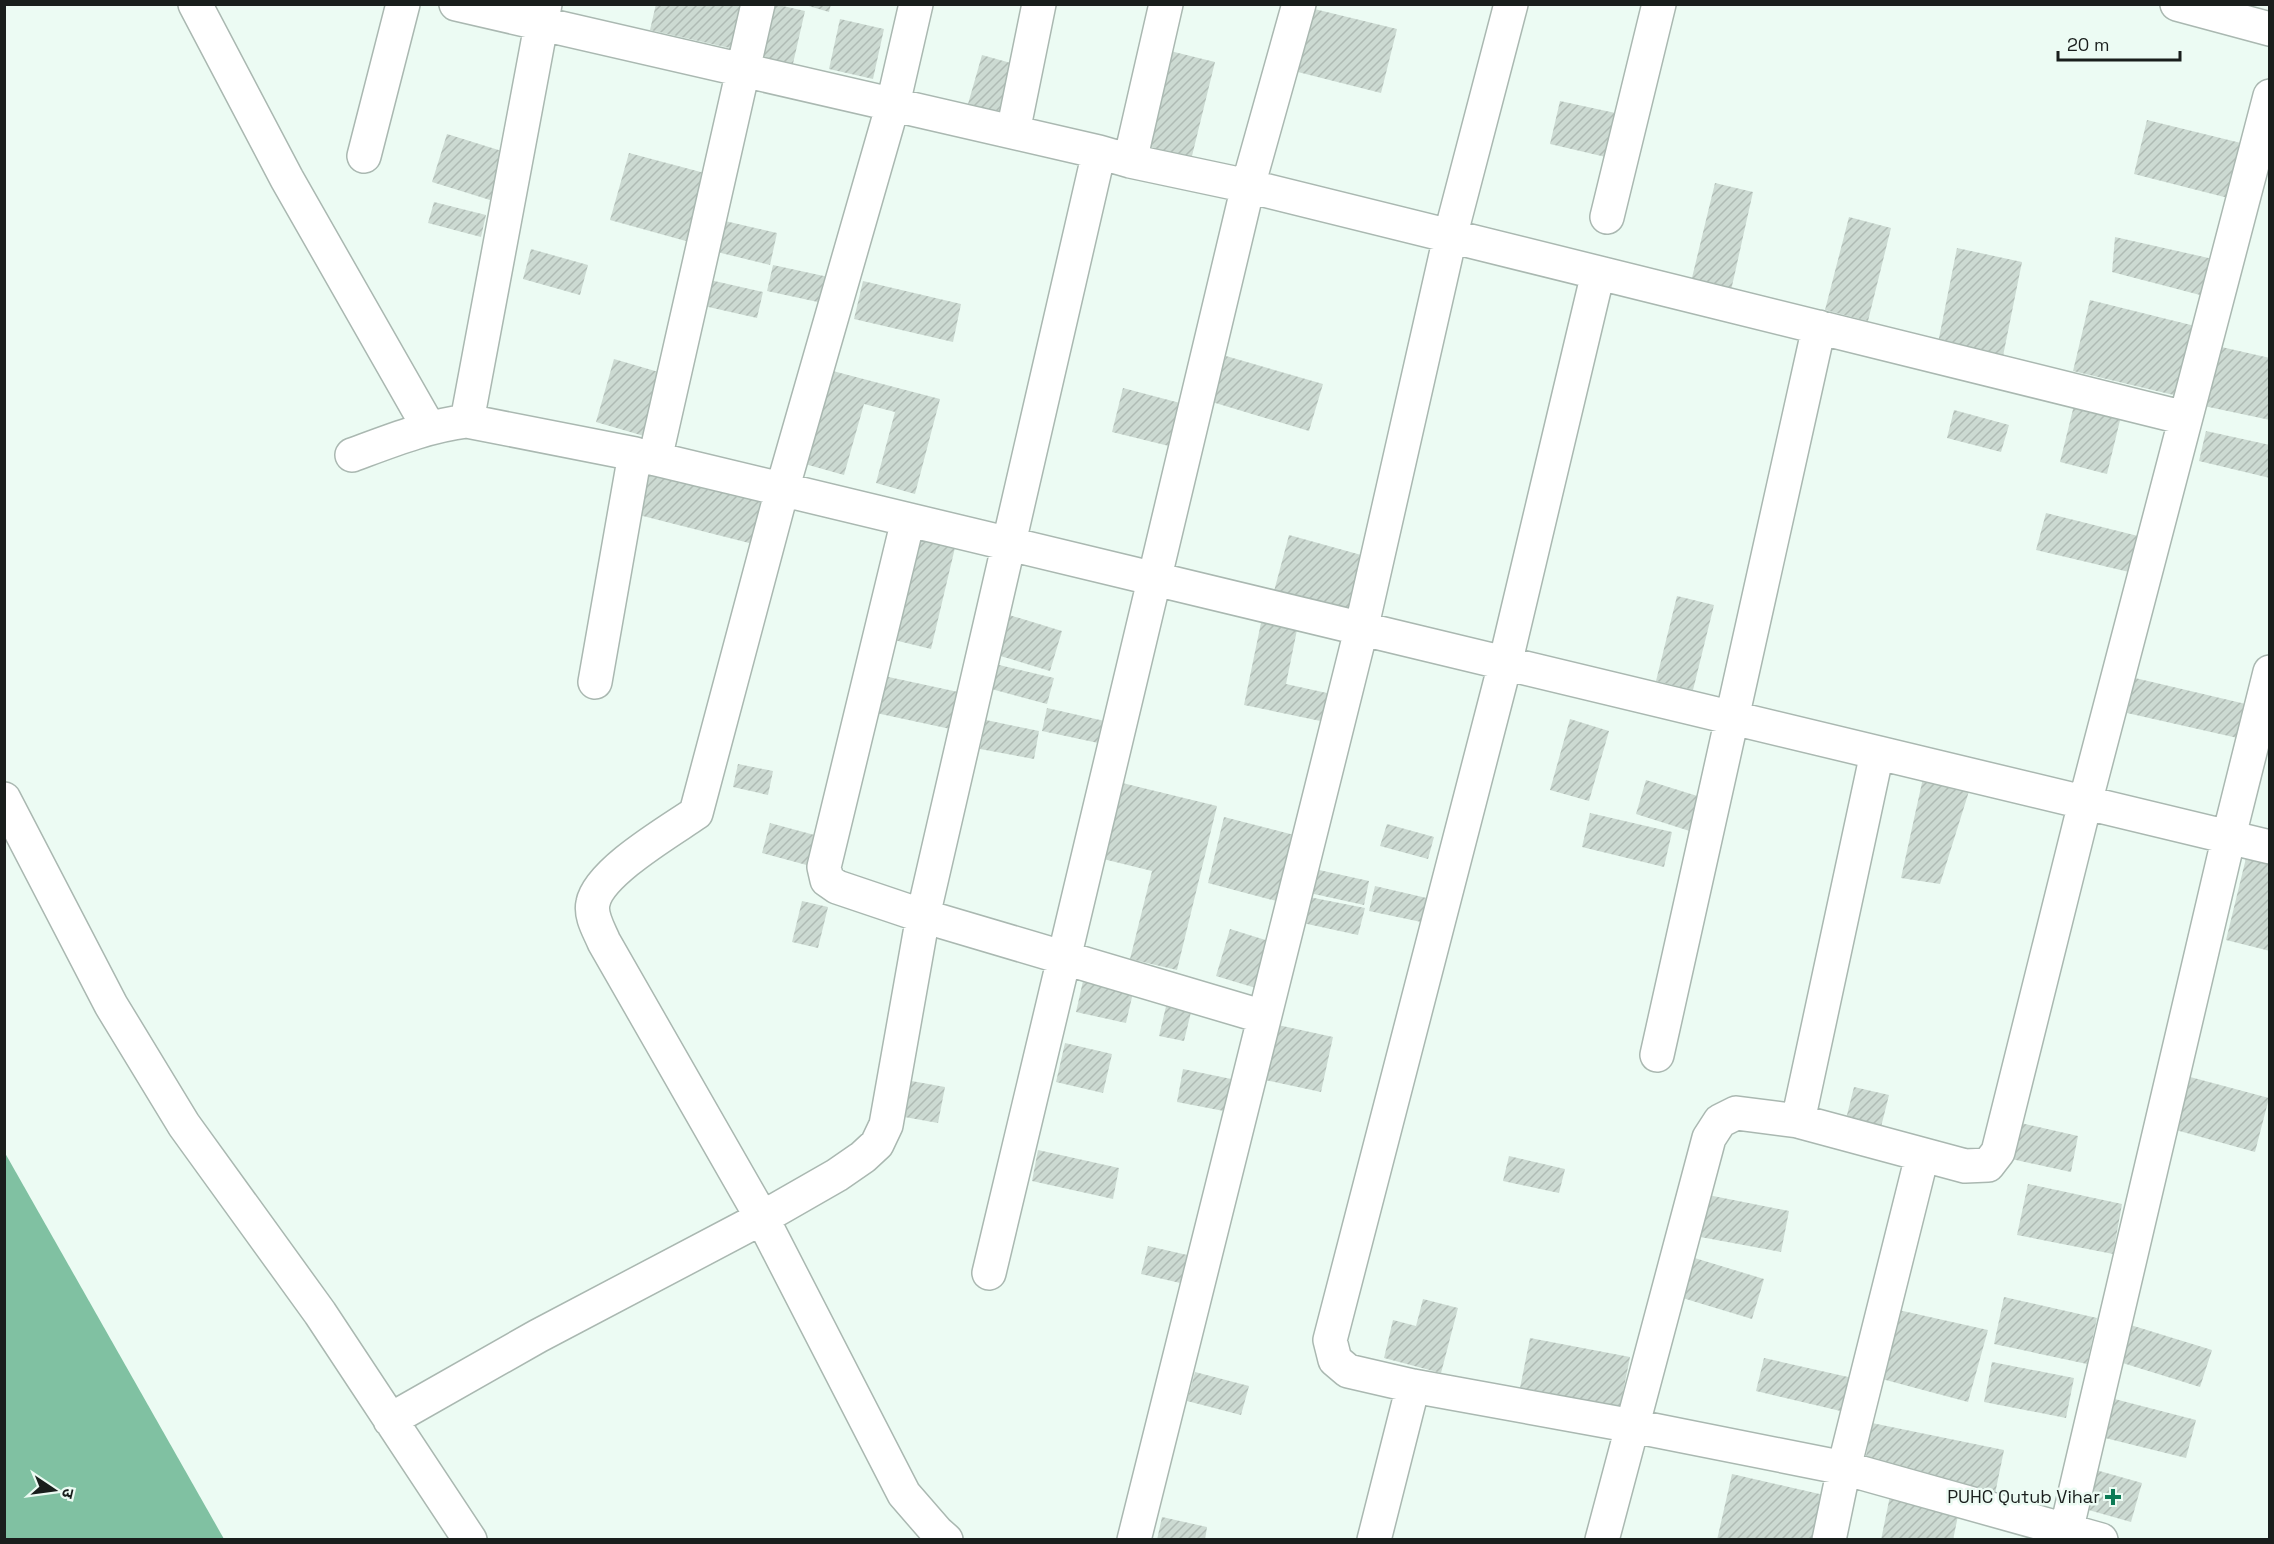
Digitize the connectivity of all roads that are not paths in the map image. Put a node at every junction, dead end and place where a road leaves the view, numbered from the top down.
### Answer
1 (195, 4) edge
2 (403, 4) edge
3 (456, 4) edge
4 (758, 4) edge
5 (916, 4) edge
6 (1039, 4) edge
7 (1166, 4) edge
8 (1299, 4) edge
9 (1511, 4) edge
10 (1659, 4) edge
11 (2180, 5) edge
12 (543, 14) edge
13 (2270, 29) edge
14 (742, 69) junction
15 (2270, 96) edge
16 (893, 104) junction
17 (1013, 132) junction
18 (364, 156) dead end
19 (1114, 156) junction
20 (1248, 186) junction
21 (1607, 217) dead end
22 (1450, 237) junction
23 (1598, 273) junction
24 (1819, 327) junction
25 (2185, 418) junction
26 (467, 421) junction
27 (429, 428) junction
28 (352, 455) dead end
29 (645, 457) junction
30 (782, 490) junction
31 (908, 520) junction
32 (1009, 545) junction
33 (1155, 578) junction
34 (1361, 630) junction
35 (1505, 664) junction
36 (2270, 672) edge
37 (595, 682) dead end
38 (1732, 718) junction
39 (1876, 753) junction
40 (4, 799) edge
41 (2085, 804) junction
42 (2229, 836) junction
43 (2270, 847) edge
44 (922, 916) junction
45 (1064, 956) junction
46 (1264, 1017) junction
47 (1657, 1055) dead end
48 (1798, 1121) junction
49 (1922, 1156) junction
50 (762, 1218) junction
51 (989, 1273) dead end
52 (1413, 1386) junction
53 (390, 1420) junction
54 (1633, 1426) junction
55 (1844, 1468) junction
56 (2065, 1535) edge
57 (470, 1539) edge
58 (946, 1539) edge
59 (1134, 1539) edge
60 (1374, 1539) edge
61 (1602, 1539) edge
62 (1829, 1539) edge
63 (2101, 1539) edge

1 - 27 street
2 - 18 street
3 - 12 street
4 - 14 street
5 - 16 street
6 - 17 street
7 - 19 street
8 - 20 street
9 - 22 street
10 - 21 street
11 - 13 street
12 - 14 street
12 - 26 street
14 - 16 street
14 - 29 street
15 - 25 street
16 - 17 street
16 - 30 street
17 - 19 street
19 - 20 street
19 - 32 street
20 - 22 street
20 - 33 street
22 - 23 street
22 - 34 street
23 - 24 street
23 - 35 street
24 - 25 street
24 - 38 street
25 - 41 street
26 - 27 street
26 - 29 street
27 - 28 street
29 - 30 street
29 - 37 street
30 - 31 street
30 - 50 street
31 - 32 street
31 - 44 street
32 - 33 street
32 - 44 street
33 - 34 street
33 - 45 street
34 - 35 street
34 - 46 street
35 - 38 street
35 - 52 street
36 - 42 street
38 - 39 street
38 - 47 street
39 - 41 street
39 - 48 street
40 - 53 street
41 - 42 street
41 - 49 street
42 - 43 street
42 - 56 street
44 - 45 street
44 - 50 street
45 - 46 street
45 - 51 street
46 - 59 street
48 - 49 street
48 - 54 street
49 - 55 street
50 - 53 street
50 - 58 street
52 - 54 street
52 - 60 street
53 - 57 street
54 - 55 street
54 - 61 street
55 - 56 street
55 - 62 street
56 - 63 street

